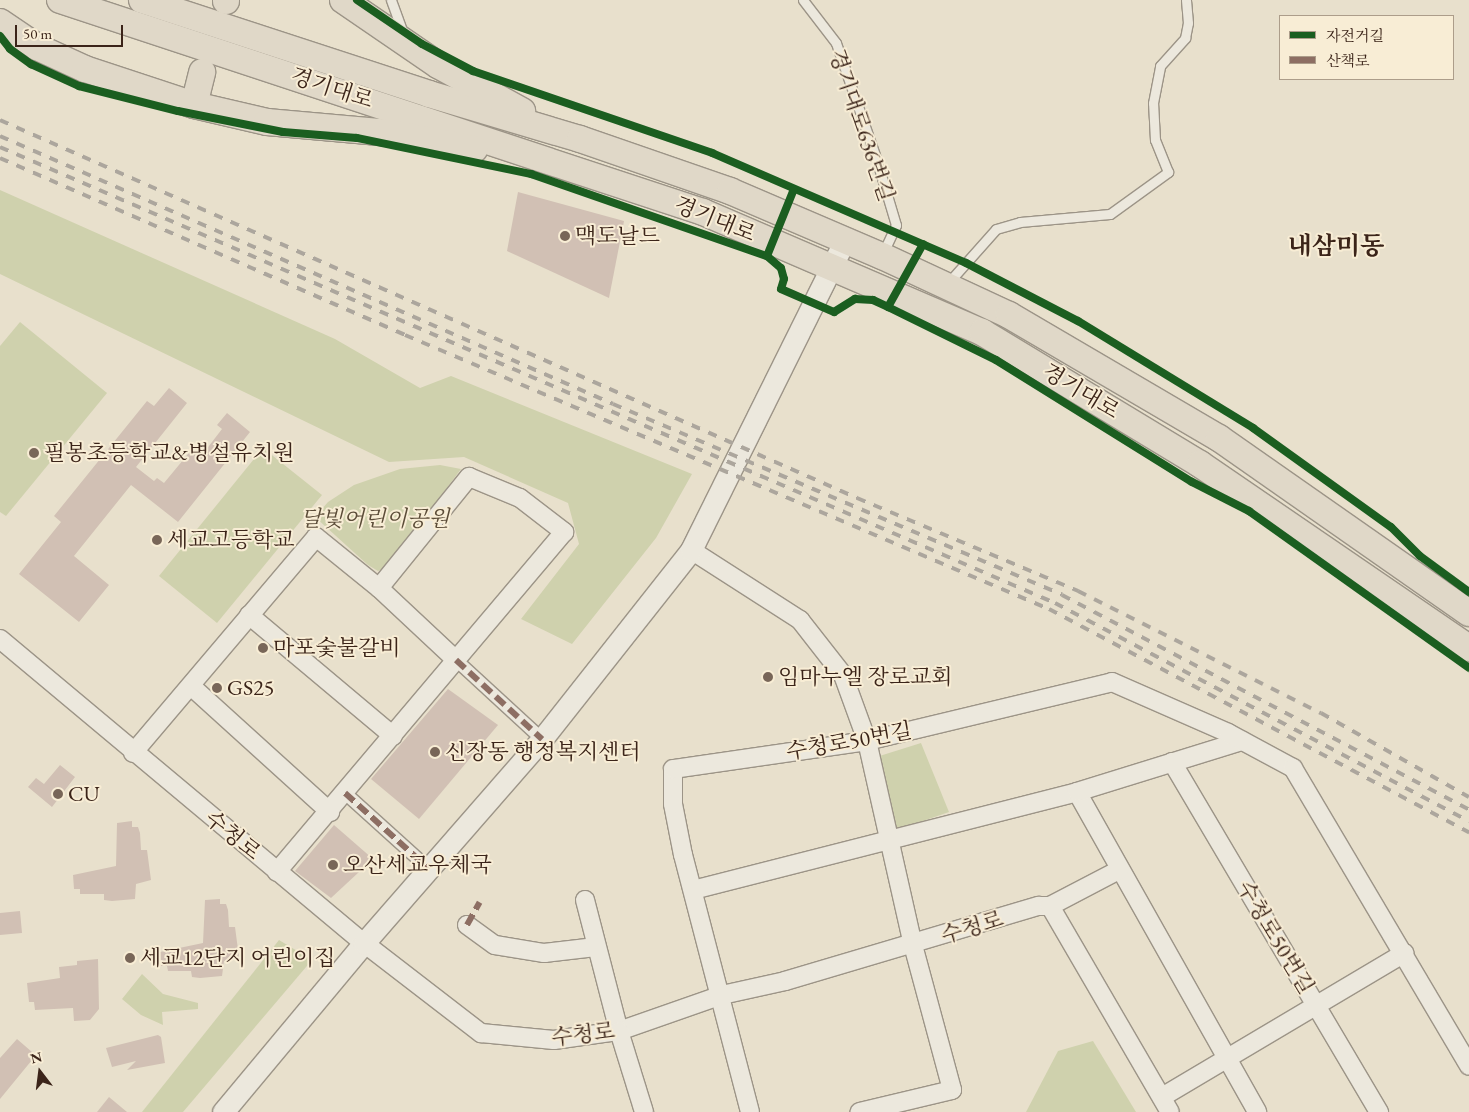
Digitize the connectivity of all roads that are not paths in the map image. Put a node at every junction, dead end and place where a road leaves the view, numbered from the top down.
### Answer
1 (60, 0) edge
2 (142, 0) edge
3 (343, 0) edge
4 (391, 0) edge
5 (803, 0) edge
6 (1186, 0) edge
7 (0, 22) edge
8 (408, 45) junction
9 (202, 72) dead end
10 (194, 105) junction
11 (560, 133) junction
12 (549, 161) junction
13 (845, 240) junction
14 (882, 256) junction
15 (831, 268) junction
16 (946, 286) junction
17 (691, 550) junction
18 (379, 588) junction
19 (1469, 613) edge
20 (249, 615) junction
21 (0, 640) edge
22 (1469, 648) edge
23 (456, 660) junction
24 (191, 686) junction
25 (393, 736) junction
26 (542, 739) junction
27 (867, 741) junction
28 (1242, 741) junction
29 (133, 753) junction
30 (1172, 762) junction
31 (1077, 792) junction
32 (345, 793) junction
33 (330, 812) junction
34 (888, 841) junction
35 (429, 869) junction
36 (1119, 870) junction
37 (278, 872) junction
38 (693, 890) junction
39 (585, 900) dead end
40 (1050, 906) junction
41 (467, 925) dead end
42 (364, 943) junction
43 (913, 945) junction
44 (596, 947) junction
45 (1405, 953) junction
46 (722, 995) junction
47 (1316, 1004) junction
48 (619, 1031) junction
49 (1225, 1058) junction
50 (1469, 1066) edge
51 (1166, 1105) edge
52 (223, 1112) edge
53 (644, 1112) edge
54 (750, 1112) edge
55 (860, 1112) edge
56 (1257, 1112) edge
57 (1379, 1112) edge

1 - 12 main road, 경기대로
2 - 11 main road, 경기대로
3 - 8 main road
4 - 8 lane
5 - 14 lane, 경기대로636번길
6 - 16 lane
7 - 10 main road
8 - 11 main road
9 - 10 main road
10 - 12 main road
11 - 13 main road, 경기대로
12 - 15 main road, 경기대로
13 - 14 main road, 경기대로
13 - 15 street
14 - 16 main road, 경기대로
15 - 17 street
15 - 22 main road, 경기대로
16 - 19 main road, 경기대로
17 - 26 street
17 - 27 street
18 - 20 street
18 - 23 street
18 - 23 street
20 - 24 street
20 - 25 street
21 - 29 street, 수청로
23 - 25 street
23 - 26 street
24 - 29 street
24 - 33 street
25 - 32 street
26 - 35 street
27 - 28 street, 수청로50번길
27 - 34 street
27 - 38 street, 수청로50번길
28 - 30 street
28 - 45 street, 수청로50번길
29 - 37 street, 수청로
30 - 31 street
30 - 47 street, 수청로50번길
31 - 34 street
31 - 36 street
32 - 33 street
32 - 35 street
33 - 37 street
34 - 38 street
34 - 43 street
35 - 42 street
36 - 40 street, 수청로
36 - 49 street
37 - 42 street, 수청로
38 - 46 street, 수청로50번길
39 - 44 street
40 - 43 street, 수청로
40 - 51 street
41 - 44 street
42 - 48 street, 수청로
42 - 52 street
43 - 46 street, 수청로
43 - 55 street
44 - 48 street
45 - 47 street
45 - 50 street, 수청로50번길
46 - 48 street, 수청로
46 - 54 street, 수청로50번길
47 - 49 street
47 - 57 street, 수청로50번길
48 - 53 street
49 - 51 street
49 - 56 street

